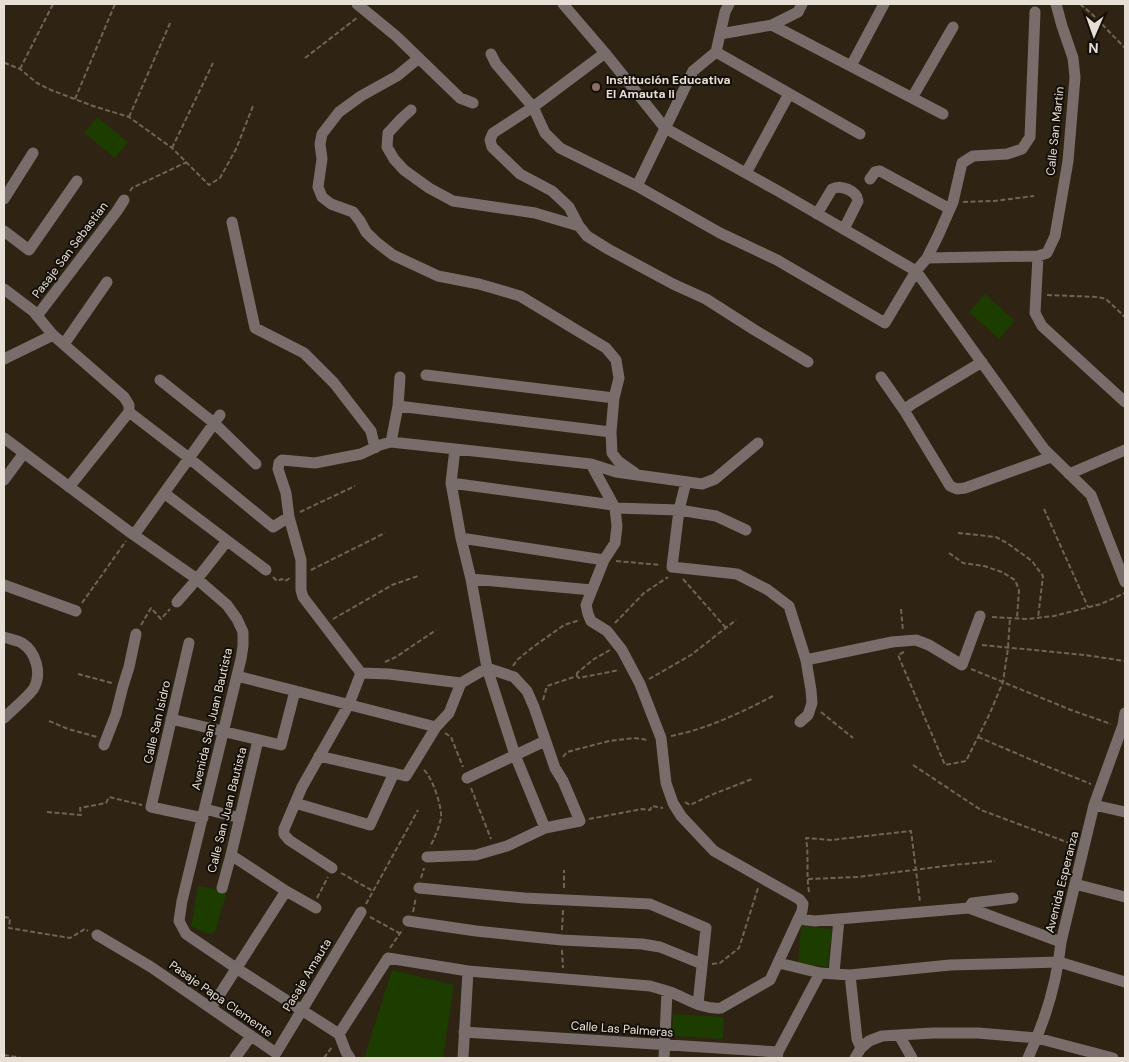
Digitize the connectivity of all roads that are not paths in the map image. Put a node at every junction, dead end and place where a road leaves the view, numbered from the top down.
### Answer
1 (563, 4) edge
2 (729, 4) edge
3 (802, 4) edge
4 (884, 4) edge
5 (1056, 4) edge
6 (362, 8) edge
7 (1035, 12) dead end
8 (772, 25) junction
9 (953, 27) dead end
10 (720, 34) junction
11 (716, 52) junction
12 (605, 53) junction
13 (491, 54) dead end
14 (418, 58) junction
15 (851, 66) junction
16 (789, 94) junction
17 (912, 98) junction
18 (473, 103) dead end
19 (533, 107) junction
20 (411, 110) dead end
21 (943, 114) dead end
22 (665, 128) junction
23 (860, 134) dead end
24 (33, 153) dead end
25 (746, 173) junction
26 (870, 178) dead end
27 (77, 181) dead end
28 (637, 186) junction
29 (4, 198) edge
30 (124, 200) road end
31 (952, 205) junction
32 (817, 214) junction
33 (232, 222) dead end
34 (579, 226) junction
35 (844, 229) junction
36 (4, 231) edge
37 (1038, 256) junction
38 (927, 258) junction
39 (916, 271) junction
40 (107, 282) dead end
41 (4, 289) edge
42 (37, 316) junction
43 (53, 335) junction
44 (64, 344) junction
45 (4, 359) edge
46 (808, 362) dead end
47 (982, 362) junction
48 (426, 375) dead end
49 (400, 377) dead end
50 (881, 377) dead end
51 (160, 380) dead end
52 (614, 398) junction
53 (1125, 402) edge
54 (398, 406) junction
55 (904, 410) junction
56 (129, 412) junction
57 (217, 419) junction
58 (611, 432) junction
59 (4, 438) edge
60 (391, 442) junction
61 (758, 442) dead end
62 (375, 448) junction
63 (454, 449) junction
64 (1125, 450) edge
65 (24, 453) junction
66 (1051, 457) junction
67 (190, 458) junction
68 (256, 464) dead end
69 (591, 464) junction
70 (637, 474) junction
71 (1069, 474) junction
72 (4, 480) edge
73 (686, 482) junction
74 (451, 483) junction
75 (69, 487) junction
76 (164, 493) junction
77 (614, 506) junction
78 (679, 510) junction
79 (289, 517) junction
80 (746, 530) dead end
81 (133, 534) junction
82 (461, 538) junction
83 (227, 541) junction
84 (604, 560) junction
85 (266, 570) road end
86 (197, 579) junction
87 (471, 579) junction
88 (1125, 582) edge
89 (4, 586) edge
90 (592, 590) junction
91 (177, 602) road end
92 (76, 611) road end
93 (980, 616) road end
94 (136, 634) road end
95 (4, 637) edge
96 (189, 643) dead end
97 (806, 660) junction
98 (487, 668) junction
99 (361, 673) junction
100 (237, 676) junction
101 (461, 683) junction
102 (295, 691) junction
103 (349, 704) junction
104 (4, 718) edge
105 (171, 719) junction
106 (1125, 721) edge
107 (800, 722) dead end
108 (436, 727) junction
109 (223, 731) junction
110 (258, 740) junction
111 (544, 741) junction
112 (105, 742) road end
113 (319, 756) junction
114 (515, 756) junction
115 (394, 773) junction
116 (467, 778) dead end
117 (295, 803) junction
118 (1094, 805) junction
119 (1125, 812) edge
120 (204, 814) junction
121 (240, 818) junction
122 (545, 828) junction
123 (231, 856) junction
124 (427, 857) dead end
125 (332, 868) road end
126 (1074, 884) junction
127 (222, 888) dead end
128 (419, 888) dead end
129 (286, 891) junction
130 (1125, 897) edge
131 (1013, 898) dead end
132 (314, 907) road end
133 (969, 908) junction
134 (361, 912) road end
135 (800, 915) junction
136 (839, 918) junction
137 (408, 921) dead end
138 (97, 934) road end
139 (1061, 942) junction
140 (1059, 962) junction
141 (779, 963) junction
142 (702, 964) junction
143 (236, 968) junction
144 (468, 971) junction
145 (820, 973) junction
146 (834, 973) junction
147 (850, 975) junction
148 (1125, 982) edge
149 (667, 991) junction
150 (698, 1004) junction
151 (211, 1008) junction
152 (302, 1011) junction
153 (464, 1032) junction
154 (339, 1034) junction
155 (899, 1035) junction
156 (251, 1036) junction
157 (1037, 1038) junction
158 (664, 1045) junction
159 (276, 1053) joint
160 (858, 1053) edge
161 (777, 1055) edge
162 (235, 1058) edge
163 (350, 1058) edge
164 (463, 1058) edge
165 (664, 1058) edge
166 (912, 1058) edge
167 (1028, 1058) edge
168 (1113, 1058) edge

1 - 12 street
2 - 10 street
3 - 8 street
4 - 15 street
5 - 37 street, Calle San Martin
6 - 14 street
7 - 31 street
8 - 10 street
8 - 15 street
9 - 17 street
10 - 11 street
11 - 16 street
11 - 22 street
12 - 19 street
12 - 22 street
13 - 19 street
14 - 18 street
14 - 52 street
15 - 17 street
16 - 23 street
16 - 25 street
17 - 21 street
19 - 28 street
19 - 34 street
20 - 34 street
22 - 25 street
22 - 28 street
24 - 29 street
25 - 32 street
26 - 31 street
27 - 36 street
28 - 39 street
30 - 42 street, Pasaje San Sebastian
31 - 38 street
32 - 35 street
32 - 35 street
33 - 62 street
34 - 46 street
35 - 39 street
37 - 38 street
37 - 53 street
38 - 39 street
39 - 47 street
40 - 44 street
41 - 42 street
42 - 43 street
43 - 44 street
43 - 45 street
44 - 56 street
47 - 55 street
47 - 66 street
48 - 52 street
49 - 54 street
50 - 55 street
51 - 57 street
52 - 58 street
54 - 58 street
54 - 60 street
55 - 66 street
56 - 67 street
56 - 75 street
57 - 67 street
57 - 68 street
58 - 70 street
59 - 65 street, Avenida San Juan Bautista
60 - 62 street
60 - 63 street
61 - 73 street
62 - 79 street
63 - 69 street
63 - 74 street
64 - 71 street
65 - 72 street
65 - 75 street, Avenida San Juan Bautista
66 - 71 street
67 - 76 street
67 - 79 street
69 - 70 street
69 - 77 street
70 - 73 street
71 - 88 street
73 - 78 street
74 - 77 street
74 - 82 street
75 - 81 street, Avenida San Juan Bautista
76 - 81 street
76 - 83 street
77 - 78 street
77 - 84 street
78 - 80 street
78 - 97 street
79 - 99 street
81 - 86 street, Avenida San Juan Bautista
82 - 84 street
82 - 87 street
83 - 85 street
83 - 86 street
84 - 90 street
86 - 91 street
86 - 100 street, Avenida San Juan Bautista
87 - 90 street
87 - 98 street
89 - 92 street
90 - 135 street
93 - 97 street
94 - 112 street
95 - 104 street
96 - 105 street, Calle San Isidro
97 - 107 street
98 - 101 street
98 - 111 street
98 - 114 street
99 - 101 street
99 - 103 street
100 - 102 street
100 - 109 street, Avenida San Juan Bautista
101 - 108 street
102 - 103 street
102 - 110 street
103 - 108 street
103 - 113 street
105 - 109 street
105 - 120 street, Calle San Isidro
106 - 118 street, Avenida Esperanza
108 - 115 street
109 - 110 street
109 - 120 street, Avenida San Juan Bautista
110 - 121 street, Calle San Juan Bautista
111 - 114 street
111 - 122 street
113 - 115 street
113 - 117 street
114 - 116 street
114 - 122 street
115 - 117 street
117 - 125 street
118 - 119 street
118 - 126 street, Avenida Esperanza
120 - 121 street
120 - 143 street, Avenida San Juan Bautista
121 - 123 street, Calle San Juan Bautista
122 - 124 street
123 - 127 street, Calle San Juan Bautista
123 - 129 street
126 - 130 street
126 - 139 street, Avenida Esperanza
128 - 142 street
129 - 132 street
129 - 143 street
131 - 133 street
133 - 136 street
133 - 139 street
134 - 152 street, Pasaje Amauta
135 - 136 street
135 - 141 street
136 - 146 street
137 - 142 street
138 - 151 street, Pasaje Papa Clemente
139 - 140 street, Avenida Esperanza
140 - 147 street
140 - 148 street
140 - 157 street, Avenida Esperanza
141 - 145 street
141 - 150 street
142 - 150 street
143 - 151 street
143 - 152 street, Avenida San Juan Bautista
144 - 149 street
144 - 153 street
144 - 154 street
145 - 146 street
145 - 161 street
146 - 147 street
147 - 160 street
149 - 150 street
149 - 158 street
151 - 156 street, Pasaje Papa Clemente
152 - 154 street, Avenida San Juan Bautista
152 - 159 street, Pasaje Amauta
153 - 158 street, Calle Las Palmeras
153 - 164 street
154 - 163 street
155 - 157 street
155 - 160 street
155 - 166 street
156 - 159 street, Pasaje Papa Clemente
156 - 162 street
157 - 167 street, Avenida Esperanza
157 - 168 street
158 - 161 street, Calle Las Palmeras
158 - 165 street

